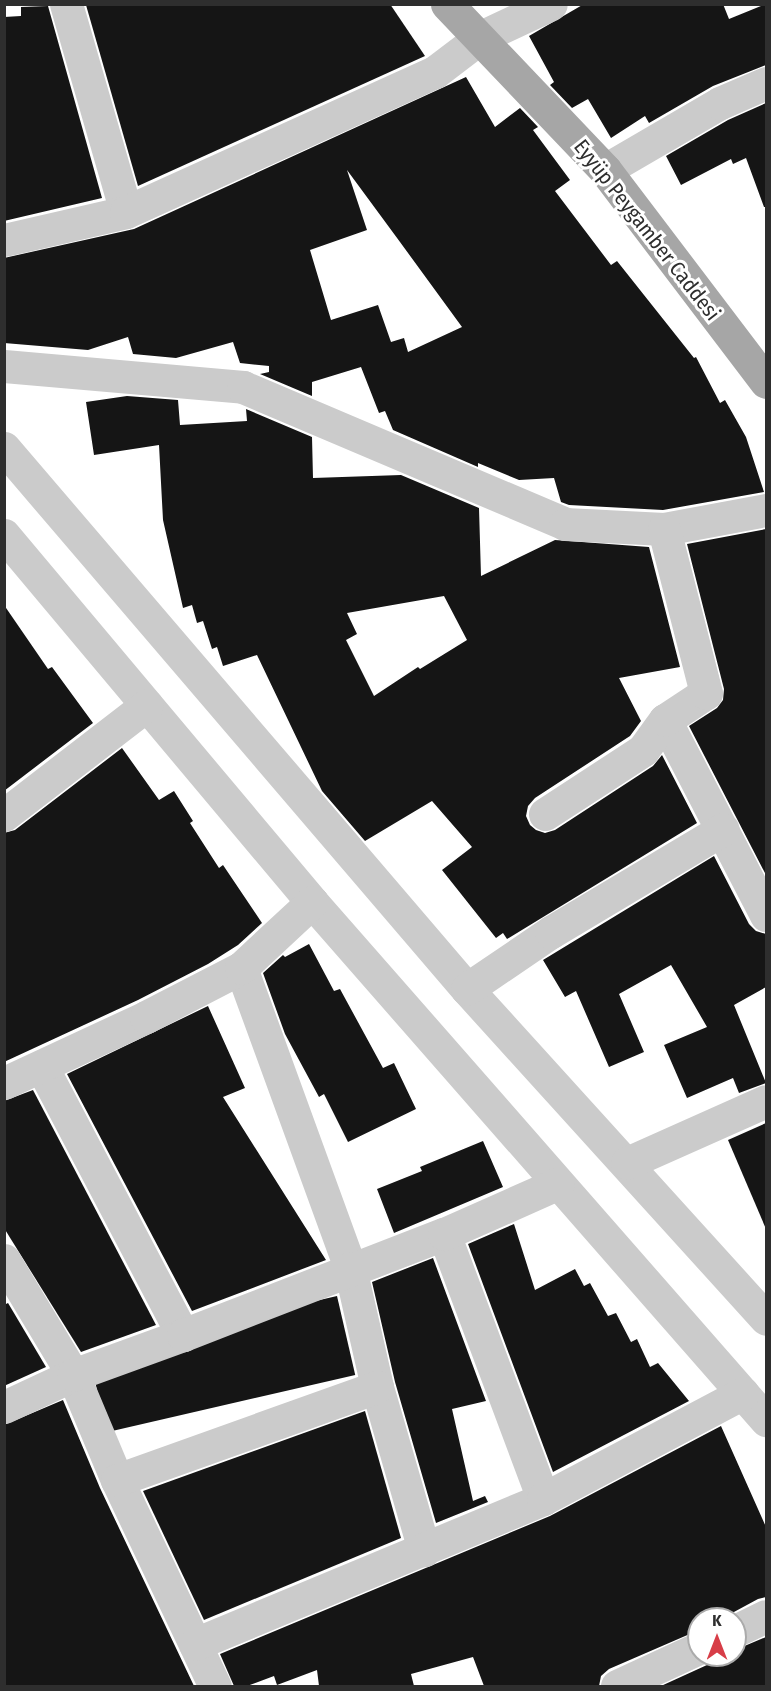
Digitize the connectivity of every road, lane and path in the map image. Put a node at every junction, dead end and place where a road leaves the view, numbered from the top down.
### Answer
1 (66, 4) edge
2 (447, 4) edge
3 (551, 4) edge
4 (481, 37) junction
5 (766, 83) edge
6 (605, 170) junction
7 (126, 212) junction
8 (4, 240) edge
9 (4, 366) edge
10 (766, 382) edge
11 (4, 448) edge
12 (766, 510) edge
13 (664, 529) junction
14 (4, 535) edge
15 (147, 705) junction
16 (665, 720) junction
17 (545, 814) dead end
18 (4, 815) edge
19 (723, 829) junction
20 (758, 877) edge
21 (312, 902) junction
22 (766, 915) edge
23 (241, 968) junction
24 (467, 989) junction
25 (42, 1067) junction
26 (4, 1083) edge
27 (766, 1101) edge
28 (627, 1163) junction
29 (556, 1184) junction
30 (444, 1234) junction
31 (4, 1260) edge
32 (350, 1268) junction
33 (766, 1319) edge
34 (183, 1335) junction
35 (72, 1375) junction
36 (377, 1387) junction
37 (743, 1393) junction
38 (4, 1407) edge
39 (766, 1420) edge
40 (117, 1480) junction
41 (543, 1499) junction
42 (424, 1550) junction
43 (766, 1616) edge
44 (747, 1625) edge
45 (195, 1644) junction
46 (687, 1654) edge
47 (215, 1686) edge
48 (617, 1686) edge

1 - 7 street
2 - 4 main road, Eyyüp Peygamber Caddesi
3 - 4 street
4 - 6 main road, Eyyüp Peygamber Caddesi
4 - 7 street
5 - 6 street
6 - 10 main road, Eyyüp Peygamber Caddesi
7 - 8 street
9 - 13 street
11 - 24 street
12 - 13 street
13 - 16 street
14 - 15 street
15 - 18 street
15 - 21 street
16 - 17 street
16 - 19 street
19 - 20 street
19 - 24 street
20 - 22 street
21 - 23 street
21 - 29 street
23 - 25 street
23 - 32 street
24 - 28 street
25 - 26 street
25 - 34 street
27 - 28 street
28 - 33 street
29 - 30 street
29 - 37 street
30 - 32 street
30 - 41 street
31 - 35 street
32 - 34 street
32 - 36 street
34 - 35 street
35 - 38 street
35 - 40 street
36 - 40 street
36 - 42 street
37 - 39 street
37 - 41 street
40 - 45 street
41 - 42 street
42 - 45 street
43 - 44 street
45 - 47 street
46 - 48 street

